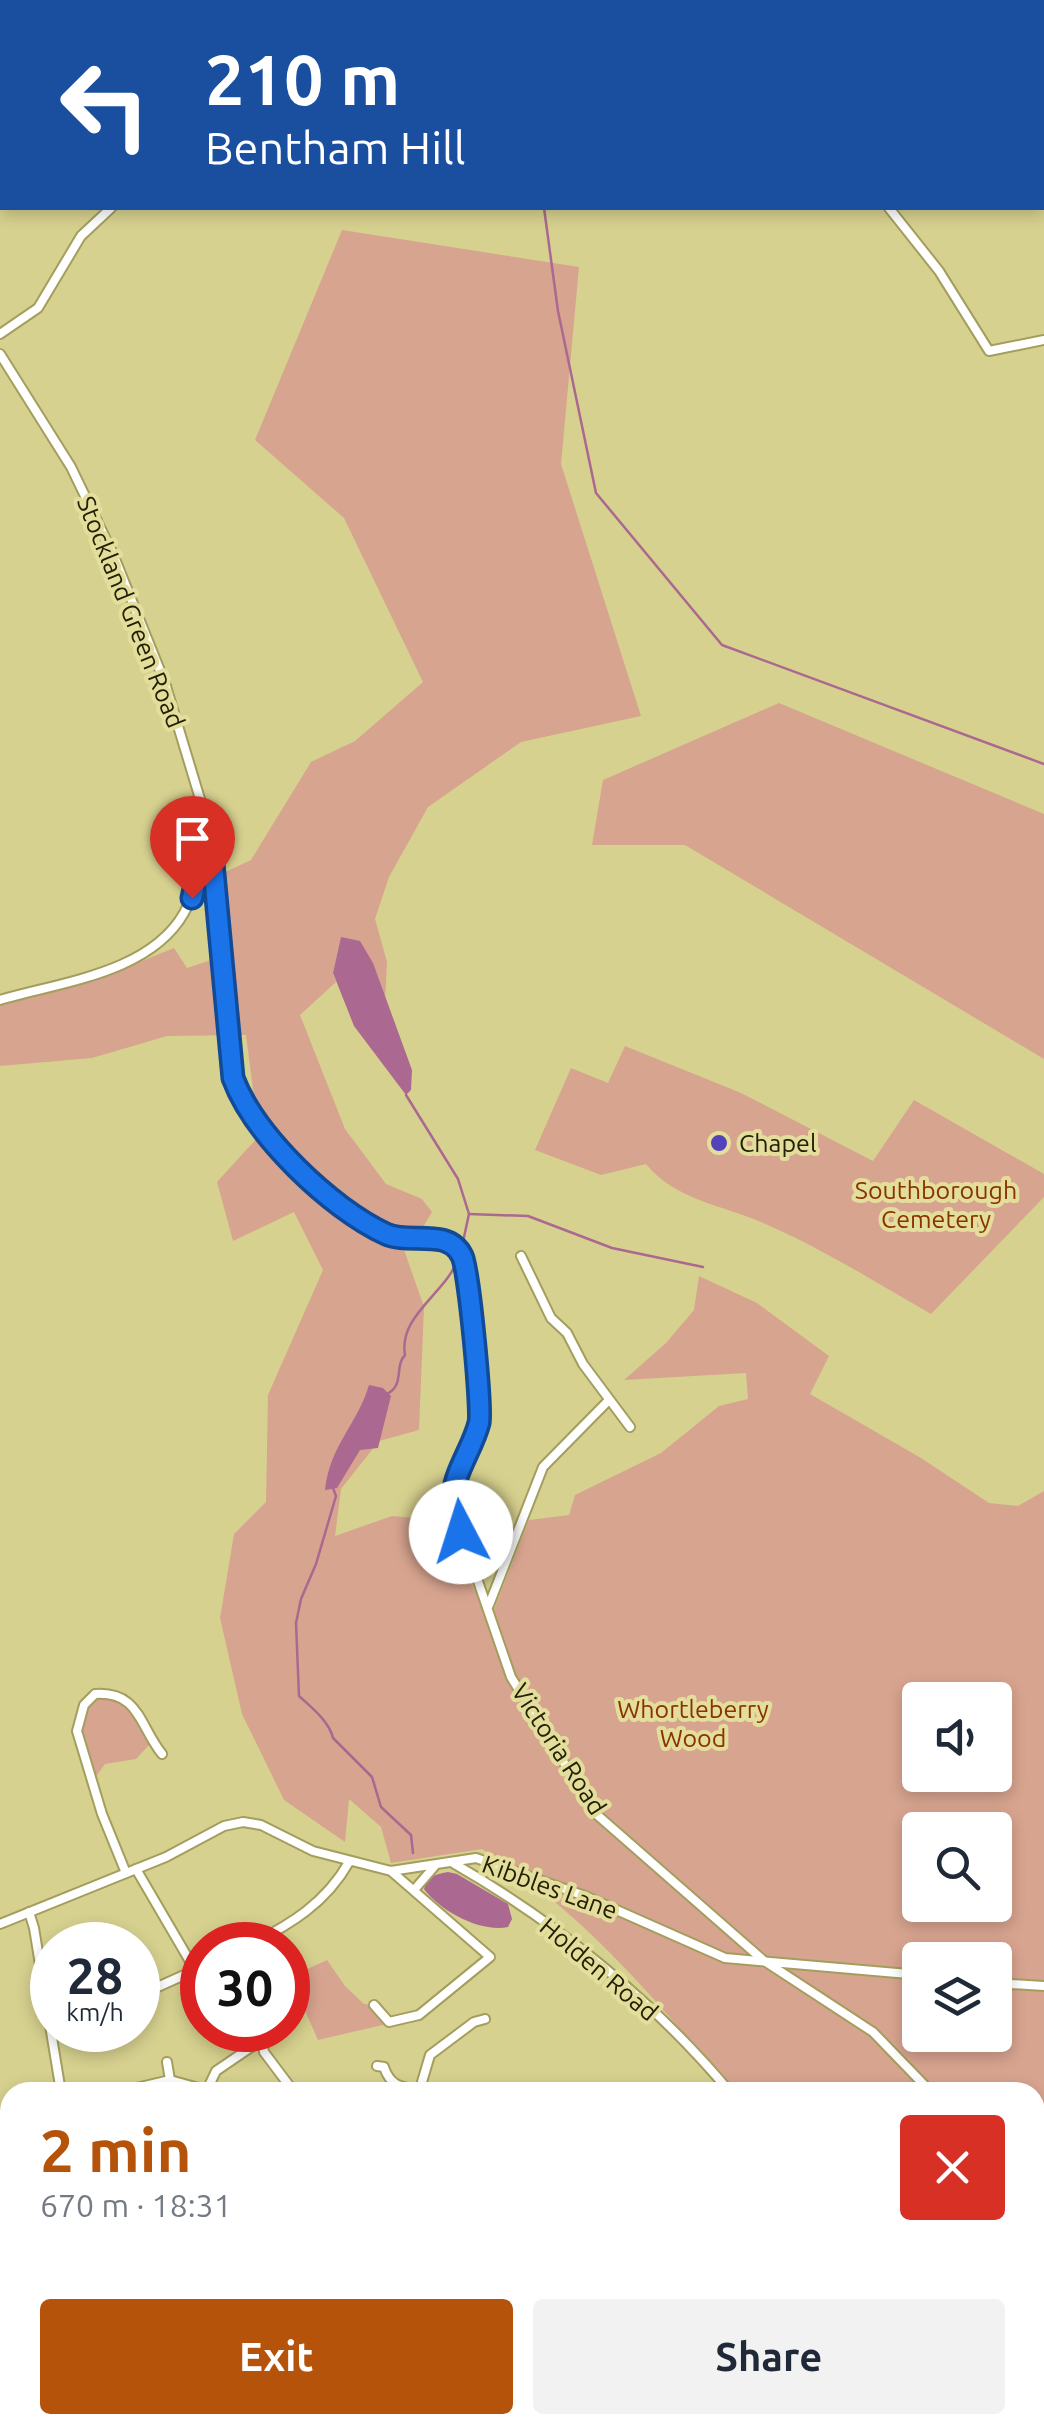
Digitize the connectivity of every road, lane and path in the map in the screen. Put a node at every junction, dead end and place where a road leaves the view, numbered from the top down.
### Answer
1 (109, 210) edge
2 (890, 210) edge
3 (0, 334) edge
4 (1044, 340) edge
5 (0, 354) edge
6 (210, 832) junction
7 (0, 1000) edge
8 (521, 1256) dead end
9 (466, 1266) joint
10 (608, 1401) junction
11 (630, 1427) dead end
12 (488, 1607) junction
13 (162, 1754) dead end
14 (348, 1862) junction
15 (453, 1863) junction
16 (435, 1866) junction
17 (136, 1870) junction
18 (391, 1871) junction
19 (126, 1873) junction
20 (414, 1890) junction
21 (28, 1912) junction
22 (290, 1922) edge
23 (0, 1924) edge
24 (180, 1939) edge
25 (763, 1960) junction
26 (902, 1973) edge
27 (1012, 1984) edge
28 (1044, 1986) edge
29 (374, 2005) dead end
30 (484, 2020) dead end
31 (245, 2052) edge
32 (265, 2052) edge
33 (167, 2062) dead end
34 (377, 2066) dead end
35 (170, 2080) junction
36 (59, 2082) edge
37 (162, 2082) edge
38 (177, 2082) edge
39 (210, 2082) edge
40 (286, 2082) edge
41 (391, 2082) edge
42 (423, 2082) edge
43 (721, 2082) edge
44 (921, 2082) edge

1 - 3 street
2 - 4 street
5 - 6 street, Stockland Green Road
6 - 7 street
6 - 9 street, Stockland Green Road
8 - 10 street
9 - 12 street, Victoria Road
10 - 11 street
10 - 12 street
12 - 25 street, Victoria Road
13 - 19 street
14 - 17 street, Kibbles Lane
14 - 18 street, Kibbles Lane
14 - 22 street
15 - 16 street, Kibbles Lane
15 - 25 street, Kibbles Lane
15 - 43 street, Holden Road
16 - 18 street, Kibbles Lane
16 - 20 street
17 - 19 street, Kibbles Lane
17 - 24 street
18 - 20 street
19 - 21 street, Kibbles Lane
20 - 29 street
21 - 23 street, Kibbles Lane
21 - 36 street
25 - 26 street, Kibbles Lane
25 - 44 street, Victoria Road
27 - 28 street
30 - 42 street
31 - 39 street
32 - 40 street
33 - 35 street
34 - 41 street
35 - 37 street
35 - 38 street

